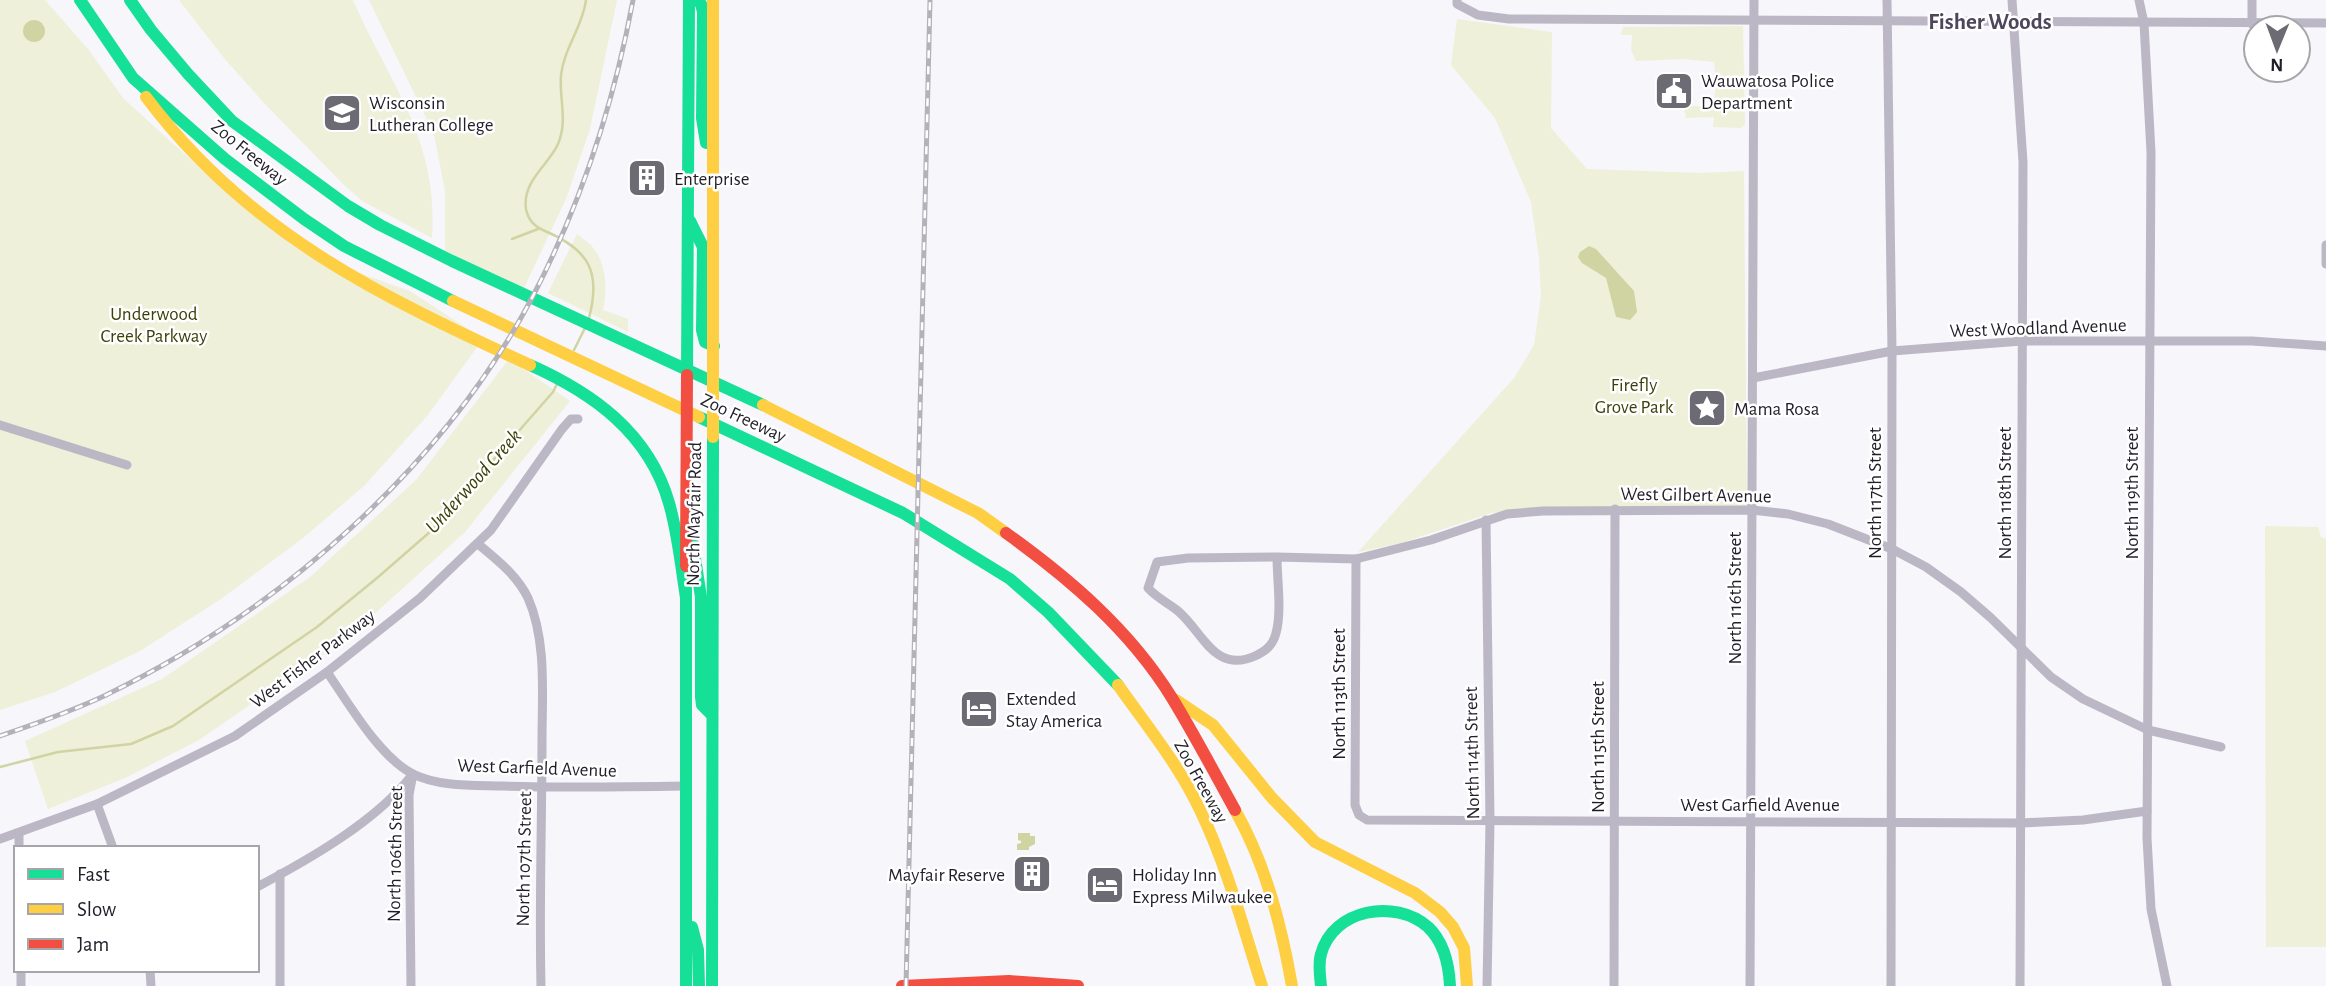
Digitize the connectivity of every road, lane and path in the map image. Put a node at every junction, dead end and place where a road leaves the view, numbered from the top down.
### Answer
1 (80, 0) edge
2 (130, 0) edge
3 (689, 0) edge
4 (696, 0) edge
5 (713, 0) edge
6 (1754, 0) edge
7 (1887, 0) edge
8 (2012, 0) edge
9 (2139, 0) edge
10 (1457, 2) edge
11 (1754, 19) junction
12 (1887, 20) junction
13 (2012, 21) junction
14 (2144, 23) junction
15 (2242, 23) edge
16 (133, 78) junction
17 (713, 176) junction
18 (688, 217) junction
19 (2326, 245) edge
20 (2326, 264) edge
21 (2022, 341) junction
22 (2148, 341) junction
23 (714, 346) junction
24 (2326, 346) edge
25 (1892, 351) junction
26 (1753, 378) junction
27 (578, 419) dead end
28 (0, 425) edge
29 (127, 465) dead end
30 (1615, 509) junction
31 (686, 510) junction
32 (1752, 510) junction
33 (1486, 520) junction
34 (478, 544) junction
35 (1892, 549) junction
36 (1277, 557) junction
37 (1356, 559) junction
38 (686, 598) junction
39 (2020, 648) junction
40 (327, 672) junction
41 (1171, 696) junction
42 (710, 713) junction
43 (2148, 730) junction
44 (2221, 747) dead end
45 (413, 774) junction
46 (686, 786) junction
47 (542, 787) junction
48 (97, 804) junction
49 (2147, 811) junction
50 (1371, 821) joint
51 (1490, 821) junction
52 (1751, 821) junction
53 (1614, 822) junction
54 (2021, 822) junction
55 (1891, 823) junction
56 (19, 833) junction
57 (0, 839) edge
58 (19, 846) edge
59 (112, 846) edge
60 (280, 874) junction
61 (259, 886) edge
62 (687, 909) junction
63 (686, 983) edge
64 (709, 985) edge
65 (280, 986) edge
66 (411, 986) edge
67 (541, 986) edge
68 (902, 986) edge
69 (1078, 986) edge
70 (1262, 986) edge
71 (1292, 986) edge
72 (1321, 986) edge
73 (1450, 986) edge
74 (1467, 986) edge
75 (1487, 986) edge
76 (1614, 986) edge
77 (1750, 986) edge
78 (1891, 986) edge
79 (2020, 986) edge
80 (2167, 986) edge

1 - 16 main road, Zoo Freeway
2 - 41 main road, Zoo Freeway
3 - 18 main road, North Mayfair Road
4 - 17 main road
5 - 17 main road, North Mayfair Road
6 - 11 street, North 116th Street
7 - 12 street, North 117th Street
8 - 13 street, North 118th Street
9 - 14 street, North 119th Street
10 - 11 street
11 - 12 street
11 - 26 street, North 116th Street
12 - 13 street
12 - 25 street, North 117th Street
13 - 14 street
13 - 21 street, North 118th Street
14 - 15 street
14 - 22 street, North 119th Street
16 - 38 main road
16 - 70 main road, Zoo Freeway
17 - 23 main road, North Mayfair Road
18 - 23 main road
18 - 31 main road, North Mayfair Road
19 - 20 street
21 - 22 street, West Woodland Avenue
21 - 25 street, West Woodland Avenue
21 - 39 street, North 118th Street
22 - 24 street, West Woodland Avenue
22 - 43 street, North 119th Street
23 - 42 main road, North Mayfair Road
25 - 26 street, West Woodland Avenue
25 - 35 street, North 117th Street
26 - 32 street, North 116th Street
27 - 34 street, West Fisher Parkway
28 - 29 street
30 - 32 street, West Gilbert Avenue
30 - 33 street, West Gilbert Avenue
30 - 53 street, North 115th Street
31 - 38 main road, North Mayfair Road
31 - 42 main road
32 - 35 street, West Gilbert Avenue
32 - 52 street, North 116th Street
33 - 37 street, West Gilbert Avenue
33 - 51 street, North 114th Street
34 - 40 street, West Fisher Parkway
34 - 47 street, North 107th Street
35 - 39 street, West Gilbert Avenue
35 - 55 street, North 117th Street
36 - 36 street, West Gilbert Avenue
36 - 37 street, West Gilbert Avenue
37 - 50 street, North 113th Street
38 - 46 main road, North Mayfair Road
39 - 43 street, West Gilbert Avenue
39 - 54 street, North 118th Street
40 - 45 street, North 106th Street
40 - 48 street, West Fisher Parkway
41 - 71 main road, Zoo Freeway
41 - 74 main road
42 - 64 main road, North Mayfair Road
43 - 44 street, West Gilbert Avenue
43 - 49 street, North 119th Street
45 - 47 street, West Garfield Avenue
45 - 60 street
45 - 66 street, North 106th Street
46 - 47 street, West Garfield Avenue
46 - 62 main road, North Mayfair Road
47 - 67 street, North 107th Street
48 - 56 street, West Fisher Parkway
48 - 59 street
49 - 54 street, West Garfield Avenue
49 - 80 street, North 119th Street
50 - 51 street, West Garfield Avenue
51 - 53 street, West Garfield Avenue
51 - 75 street, North 114th Street
52 - 53 street, West Garfield Avenue
52 - 55 street, West Garfield Avenue
52 - 77 street, North 116th Street
53 - 76 street, North 115th Street
54 - 55 street, West Garfield Avenue
54 - 79 street, North 118th Street
55 - 78 street, North 117th Street
56 - 57 street, West Fisher Parkway
56 - 58 street
60 - 61 street
60 - 65 street
62 - 63 main road, North Mayfair Road
62 - 64 main road
68 - 69 main road
72 - 73 main road

